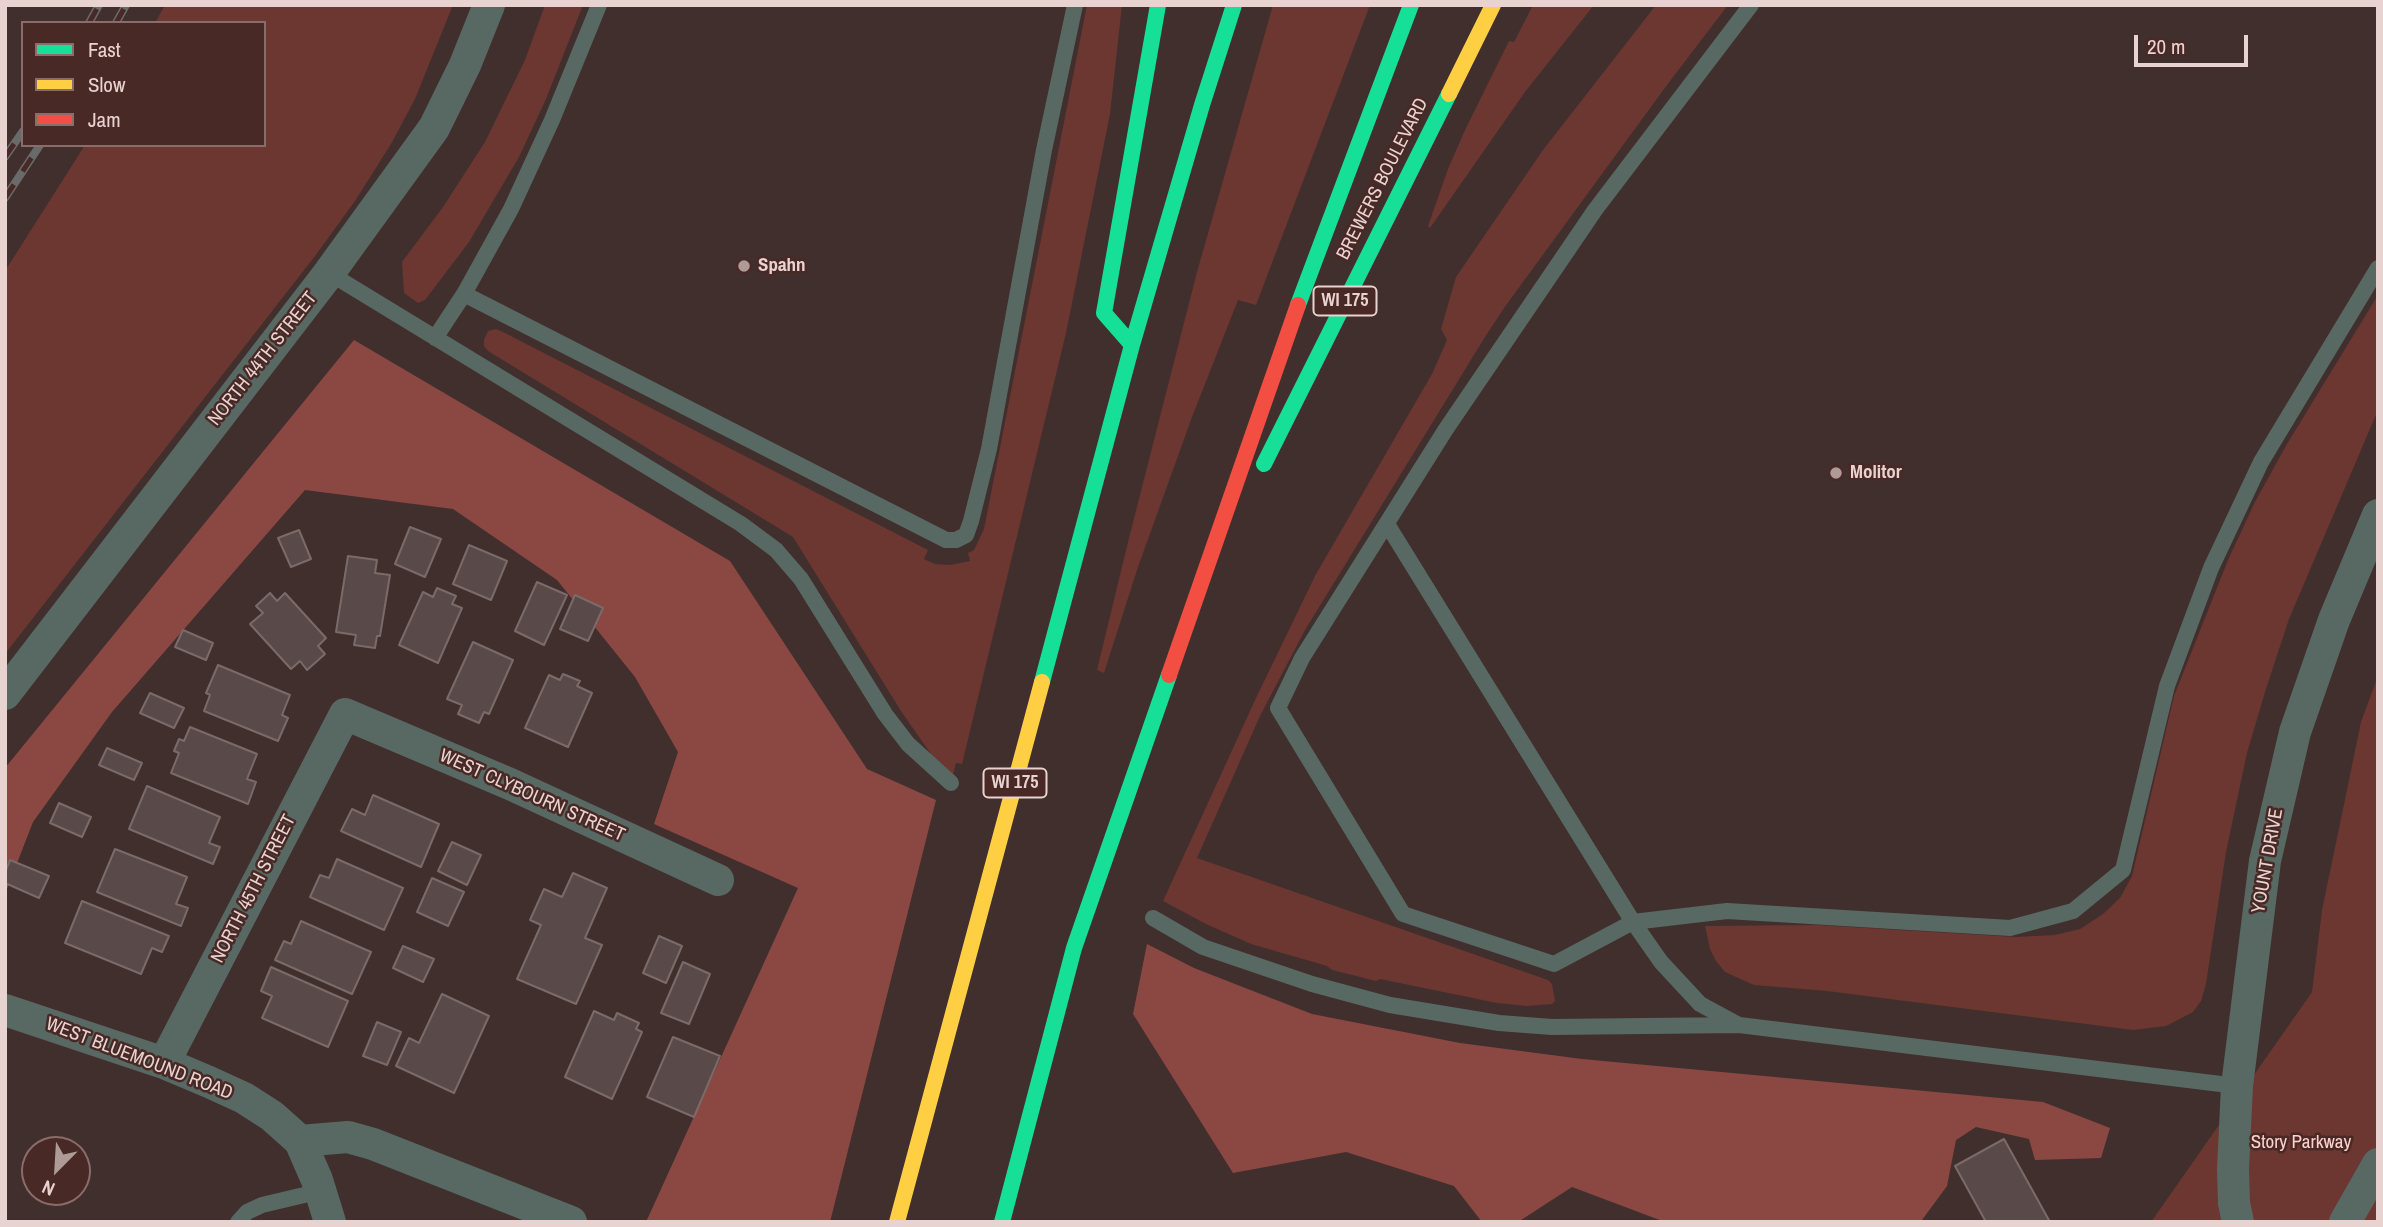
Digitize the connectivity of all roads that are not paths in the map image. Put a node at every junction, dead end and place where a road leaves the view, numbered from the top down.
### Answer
1 (489, 5) edge
2 (599, 5) edge
3 (1075, 5) edge
4 (1158, 5) edge
5 (1234, 5) edge
6 (1411, 5) edge
7 (1493, 5) edge
8 (1751, 5) edge
9 (2378, 268) edge
10 (329, 273) junction
11 (464, 294) junction
12 (435, 338) junction
13 (1132, 345) junction
14 (2378, 515) edge
15 (1387, 524) junction
16 (1197, 598) junction
17 (5, 694) edge
18 (345, 714) joint
19 (951, 783) dead end
20 (718, 880) dead end
21 (1153, 918) dead end
22 (1633, 922) junction
23 (5, 1010) edge
24 (1739, 1025) junction
25 (164, 1063) junction
26 (2237, 1086) junction
27 (300, 1141) junction
28 (2378, 1164) edge
29 (320, 1191) junction
30 (238, 1222) edge
31 (330, 1222) edge
32 (571, 1222) edge
33 (897, 1222) edge
34 (1002, 1222) edge
35 (2238, 1222) edge
36 (2345, 1222) edge

1 - 10 street, NORTH 44TH STREET
2 - 11 lane
3 - 11 lane
4 - 13 highway
5 - 13 highway, WI 175
6 - 16 highway
7 - 16 highway, BREWERS BOULEVARD / WI 175
8 - 15 lane
9 - 22 lane
10 - 12 lane
10 - 17 street, NORTH 44TH STREET
11 - 12 lane
12 - 19 lane
13 - 33 highway, WI 175
14 - 26 street, YOUNT DRIVE
15 - 22 lane
15 - 22 lane
16 - 34 highway, WI 175
18 - 20 street, WEST CLYBOURN STREET
18 - 25 street, NORTH 45TH STREET
21 - 24 lane
22 - 24 lane
23 - 25 street, WEST BLUEMOUND ROAD
24 - 26 lane
25 - 27 street, WEST BLUEMOUND ROAD
26 - 35 street, YOUNT DRIVE
27 - 29 street, WEST BLUEMOUND ROAD
27 - 32 street
28 - 36 street
29 - 30 lane
29 - 31 street, WEST BLUEMOUND ROAD

